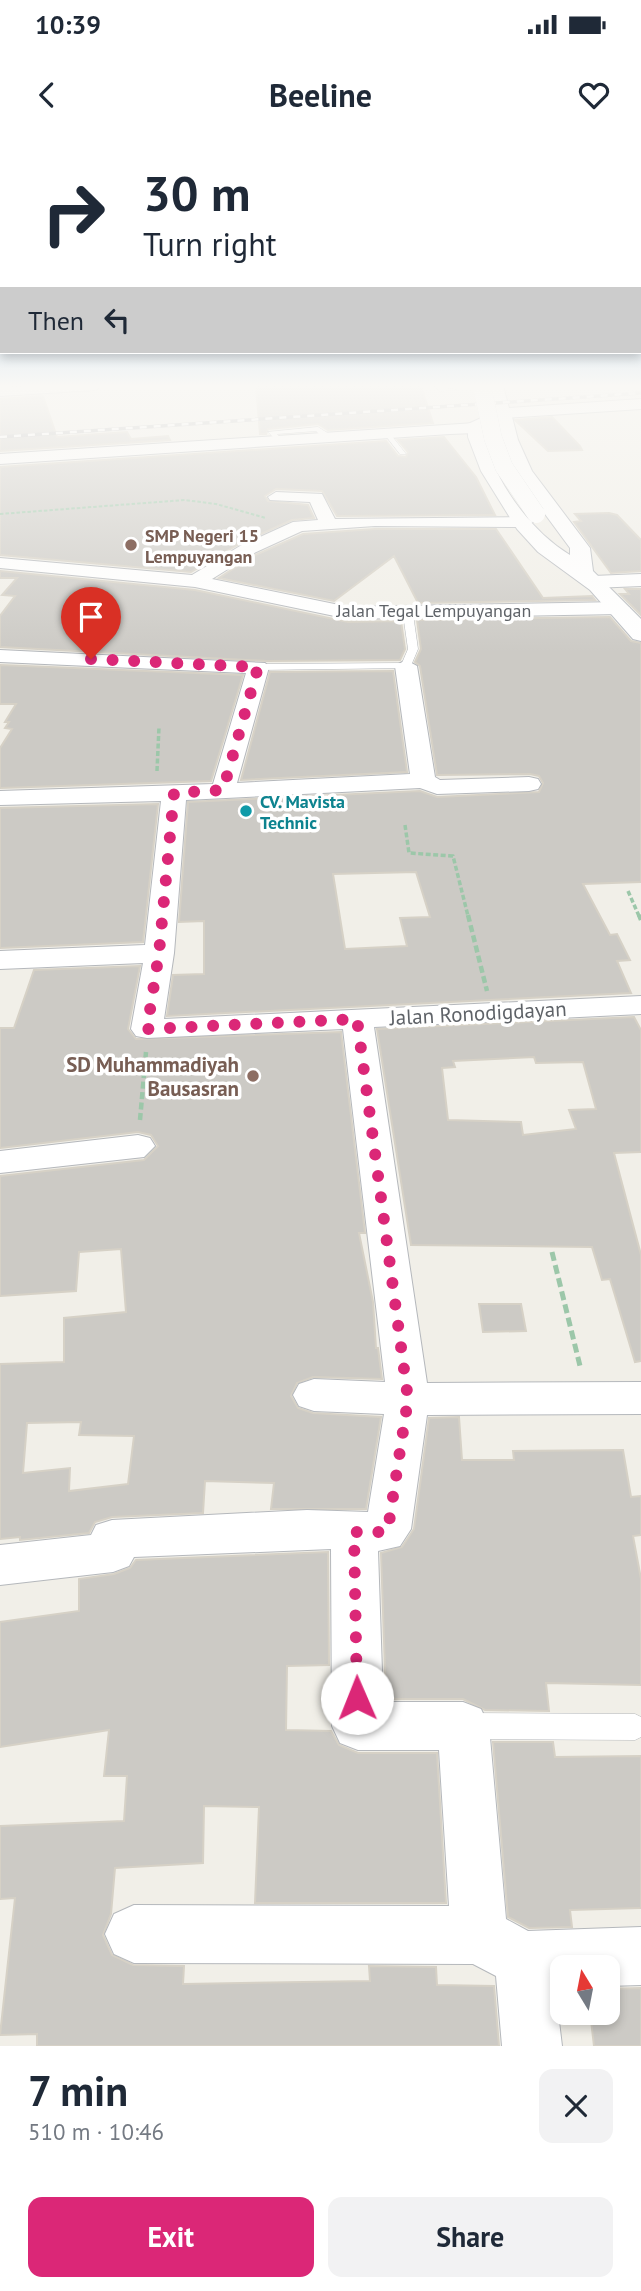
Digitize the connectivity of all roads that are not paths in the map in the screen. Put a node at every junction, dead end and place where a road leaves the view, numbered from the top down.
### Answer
1 (494, 475) edge
2 (508, 475) edge
3 (526, 475) edge
4 (275, 497) dead end
5 (530, 518) junction
6 (328, 522) junction
7 (0, 563) edge
8 (587, 577) junction
9 (641, 580) edge
10 (195, 581) junction
11 (620, 608) junction
12 (408, 614) junction
13 (641, 634) edge
14 (0, 645) edge
15 (406, 666) junction
16 (258, 667) junction
17 (423, 781) junction
18 (529, 784) dead end
19 (223, 790) junction
20 (165, 794) junction
21 (0, 798) edge
22 (159, 953) junction
23 (0, 960) edge
24 (641, 1005) edge
25 (357, 1019) junction
26 (138, 1146) road end
27 (0, 1162) edge
28 (314, 1395) dead end
29 (641, 1398) edge
30 (408, 1399) junction
31 (354, 1532) junction
32 (0, 1566) edge
33 (463, 1726) junction
34 (635, 1727) dead end
35 (134, 1934) dead end
36 (501, 1948) junction
37 (641, 1956) edge
38 (532, 2046) edge

1 - 5 main road
2 - 5 main road, bridge
3 - 8 main road
4 - 6 street
5 - 6 street
5 - 8 main road
6 - 10 street
7 - 10 street, Jalan Tegal Lempuyangan
8 - 9 street
8 - 11 main road
10 - 12 street, Jalan Tegal Lempuyangan
11 - 12 street, Jalan Tegal Lempuyangan
11 - 13 main road
12 - 15 lane
14 - 16 street
15 - 16 lane
15 - 17 street
16 - 19 street
17 - 18 street
17 - 19 street
19 - 20 street
20 - 21 street
20 - 22 street
22 - 23 street
22 - 25 street, Jalan Ronodigdayan
24 - 25 street, Jalan Ronodigdayan
25 - 30 street
26 - 27 street
28 - 30 street
29 - 30 street
30 - 31 street
31 - 32 street
31 - 33 street
33 - 34 lane
33 - 36 street
35 - 36 street
36 - 37 street
36 - 38 street

